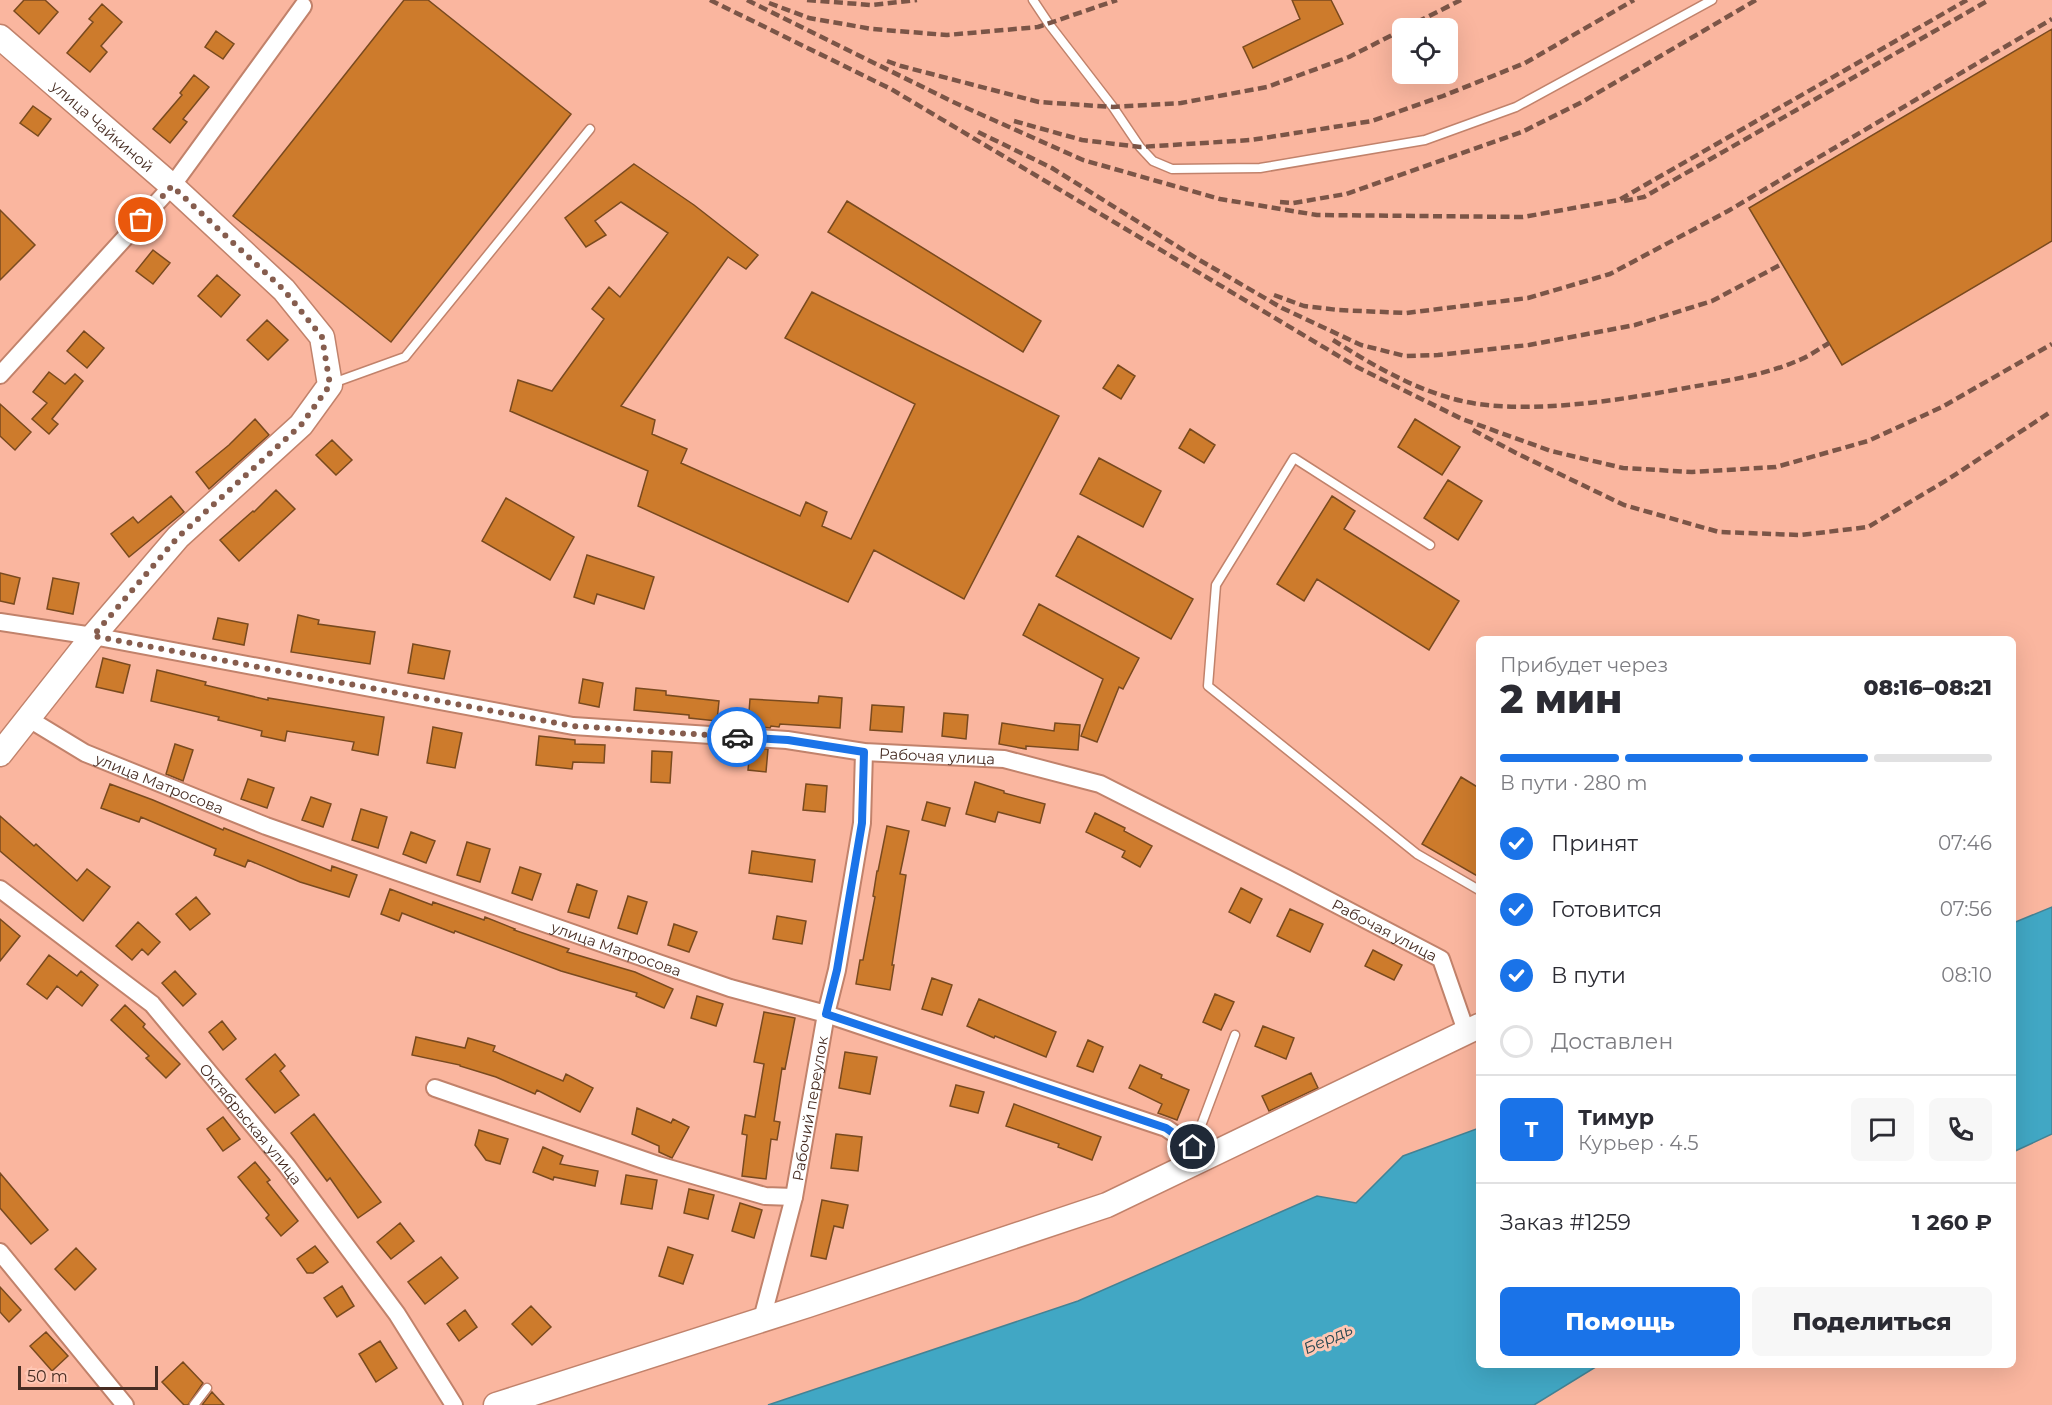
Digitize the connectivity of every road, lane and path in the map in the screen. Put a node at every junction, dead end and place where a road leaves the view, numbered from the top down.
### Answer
1 (1034, 0) edge
2 (1712, 0) edge
3 (303, 6) dead end
4 (0, 37) edge
5 (590, 129) dead end
6 (172, 186) junction
7 (0, 375) edge
8 (330, 385) junction
9 (1430, 545) dead end
10 (0, 622) edge
11 (93, 636) junction
12 (29, 719) junction
13 (864, 752) junction
14 (0, 754) edge
15 (1476, 888) edge
16 (0, 889) edge
17 (826, 1014) junction
18 (1473, 1028) edge
19 (1235, 1035) dead end
20 (435, 1088) dead end
21 (1201, 1152) junction
22 (794, 1197) junction
23 (0, 1252) edge
24 (762, 1319) junction
25 (207, 1388) dead end
26 (125, 1405) edge
27 (194, 1405) edge
28 (454, 1405) edge
29 (496, 1405) edge

1 - 2 lane
3 - 6 street
4 - 6 street, улица Чайкиной
5 - 8 lane
6 - 7 street
6 - 8 street, улица Чайкиной
8 - 11 street
9 - 15 lane
10 - 11 street, Рабочая улица
11 - 12 street
11 - 13 street, Рабочая улица
12 - 14 street
12 - 17 street, улица Матросова
13 - 17 street, Рабочий переулок
13 - 18 street, Рабочая улица
16 - 28 street, Октябрьская улица
17 - 21 street, улица Матросова
17 - 22 street, Рабочий переулок
18 - 21 street
19 - 21 lane
20 - 22 street
21 - 24 street
22 - 24 street, Рабочий переулок
23 - 26 street
24 - 29 street
25 - 27 lane

